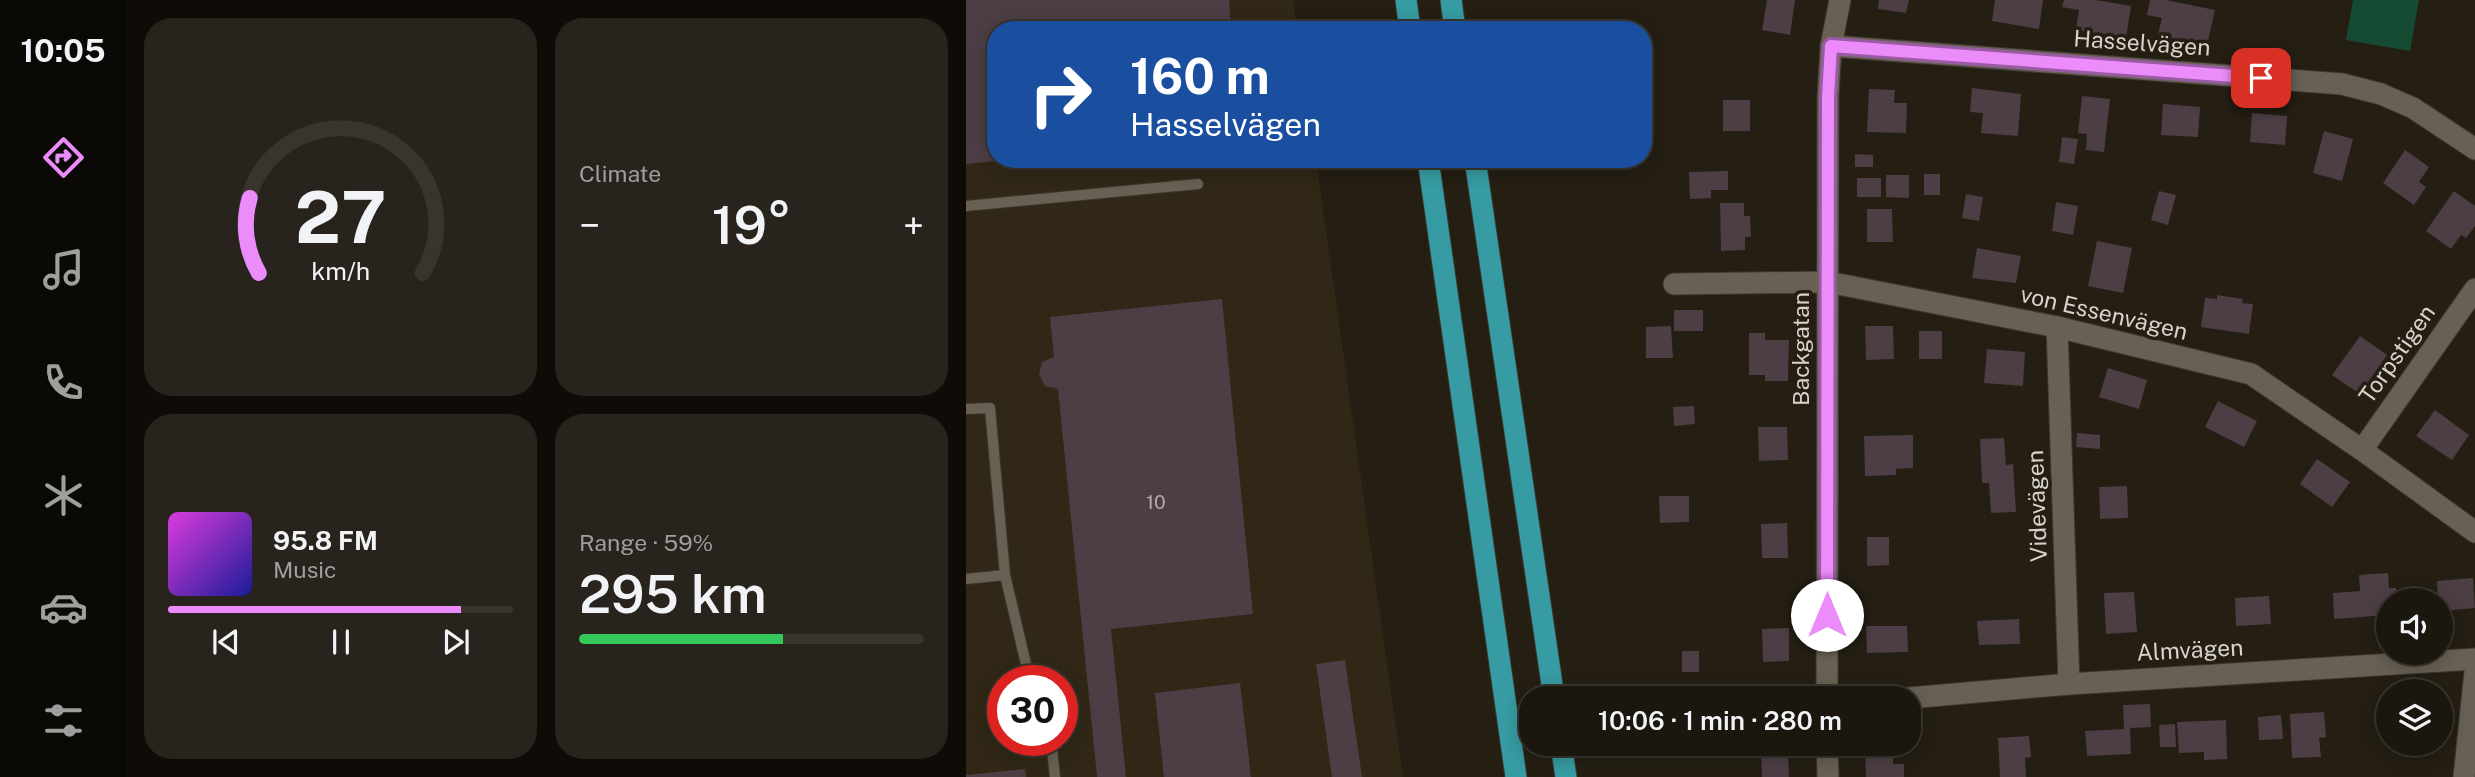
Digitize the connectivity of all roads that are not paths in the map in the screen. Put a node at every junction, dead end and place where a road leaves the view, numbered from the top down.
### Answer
1 (1406, 0) edge
2 (1451, 0) edge
3 (1840, 0) edge
4 (1409, 21) edge
5 (1454, 21) edge
6 (1831, 46) junction
7 (2475, 149) edge
8 (1429, 168) edge
9 (1476, 168) edge
10 (1198, 184) dead end
11 (966, 206) edge
12 (1828, 282) junction
13 (1674, 284) dead end
14 (2475, 289) edge
15 (2057, 327) junction
16 (966, 409) edge
17 (2362, 450) junction
18 (2475, 532) edge
19 (1005, 575) junction
20 (966, 579) edge
21 (2475, 659) edge
22 (1026, 665) edge
23 (2475, 673) edge
24 (2069, 684) junction
25 (1552, 686) edge
26 (1827, 686) edge
27 (1921, 697) edge
28 (1053, 756) edge
29 (1563, 756) edge
30 (1827, 756) edge
31 (1055, 777) edge
32 (1516, 777) edge
33 (1566, 777) edge
34 (1828, 777) edge
35 (2464, 777) edge

1 - 4 highway
2 - 5 highway
3 - 6 street, Backgatan
6 - 7 street, Hasselvägen
6 - 12 street, Backgatan
8 - 32 highway
9 - 25 highway
10 - 11 lane
12 - 13 street, von Essenvägen
12 - 15 street, von Essenvägen
12 - 26 street, Backgatan
14 - 17 street, Torpstigen
15 - 17 street, von Essenvägen
15 - 24 street, Videvägen
16 - 19 lane
17 - 18 street, von Essenvägen
19 - 20 lane
19 - 22 lane
21 - 24 street, Almvägen
23 - 35 street
24 - 27 street, Almvägen
28 - 31 lane
29 - 33 highway
30 - 34 street

